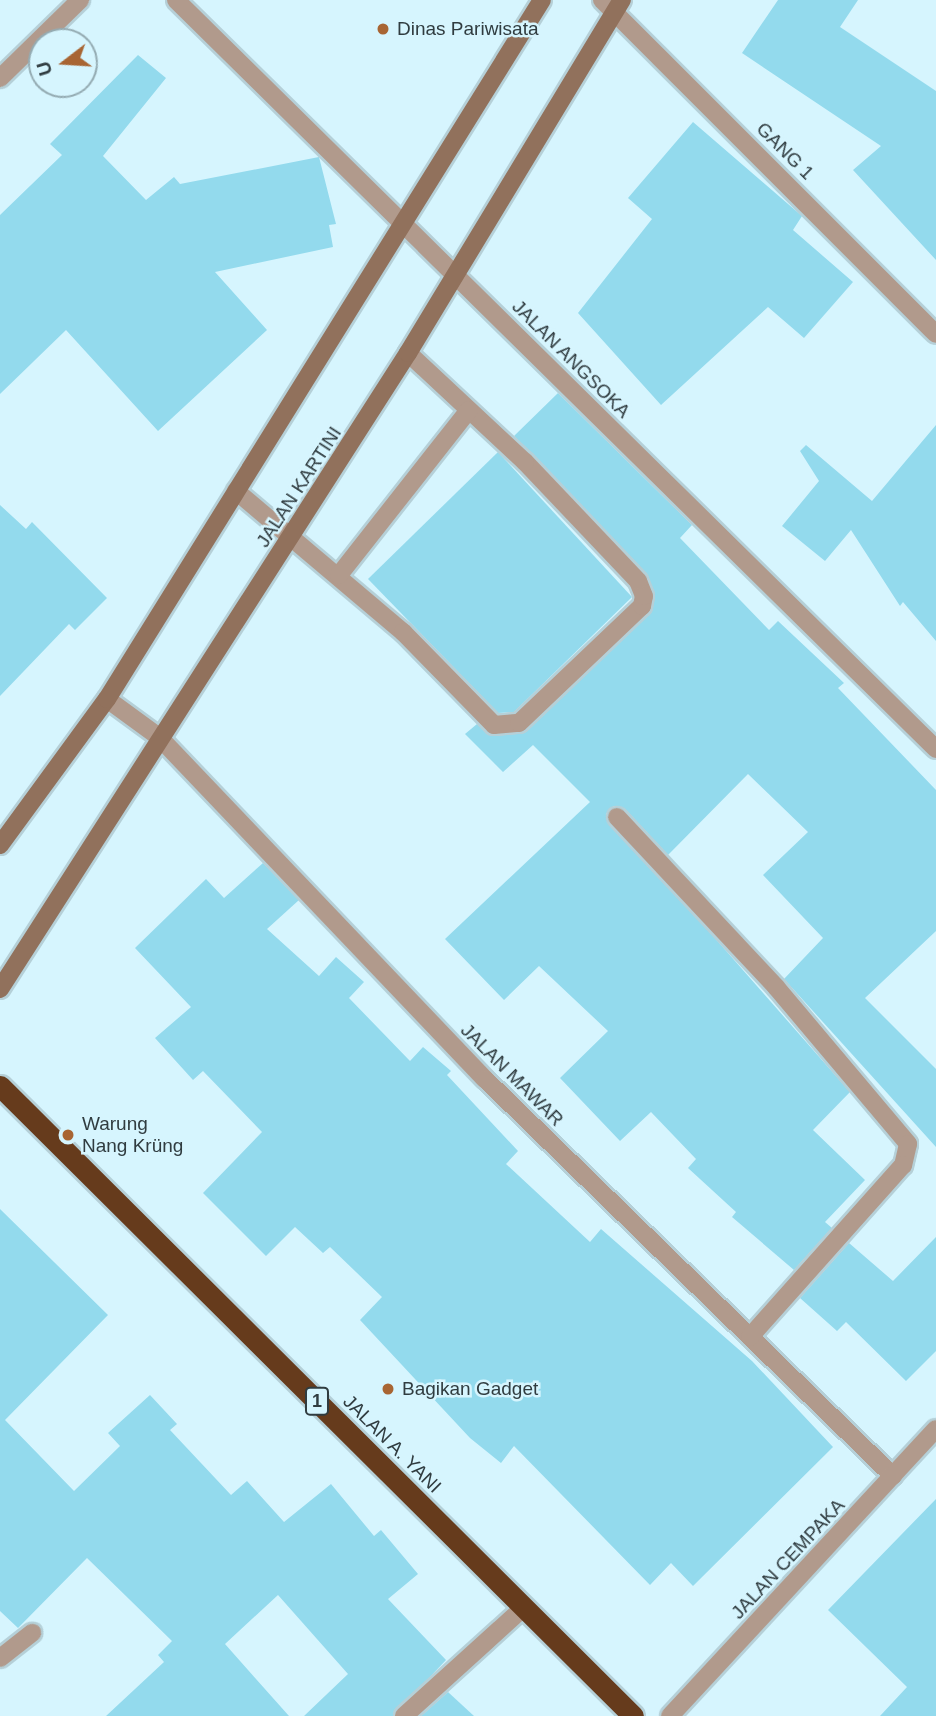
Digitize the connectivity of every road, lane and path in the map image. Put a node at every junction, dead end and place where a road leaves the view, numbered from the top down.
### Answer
1 (80, 0) edge
2 (176, 0) edge
3 (542, 0) edge
4 (613, 4) edge
5 (0, 78) edge
6 (402, 226) junction
7 (455, 274) junction
8 (936, 334) edge
9 (408, 353) junction
10 (469, 410) junction
11 (236, 491) junction
12 (294, 535) junction
13 (339, 575) junction
14 (107, 699) junction
15 (159, 737) junction
16 (936, 749) edge
17 (617, 817) dead end
18 (0, 845) edge
19 (0, 989) edge
20 (0, 1086) edge
21 (750, 1337) junction
22 (936, 1429) edge
23 (894, 1476) junction
24 (524, 1607) junction
25 (33, 1633) dead end
26 (0, 1658) edge
27 (404, 1716) edge
28 (634, 1716) edge
29 (670, 1716) edge

1 - 5 street
2 - 6 street, JALAN ANGSOKA
3 - 6 street
4 - 7 street, JALAN KARTINI
4 - 8 street, GANG 1
6 - 7 street, JALAN ANGSOKA
6 - 11 street
7 - 9 street, JALAN KARTINI
7 - 16 street, JALAN ANGSOKA
9 - 10 street
9 - 12 street, JALAN KARTINI
10 - 13 street
10 - 13 street
11 - 12 street
11 - 14 street
12 - 13 street
12 - 15 street, JALAN KARTINI
14 - 15 street, JALAN MAWAR
14 - 18 street
15 - 19 street, JALAN KARTINI
15 - 21 street, JALAN MAWAR
17 - 21 street
20 - 24 highway, JALAN A. YANI / 1
21 - 23 street, JALAN MAWAR
22 - 23 street, JALAN CEMPAKA
23 - 29 street, JALAN CEMPAKA
24 - 27 street
24 - 28 highway, JALAN A. YANI / 1
25 - 26 street

